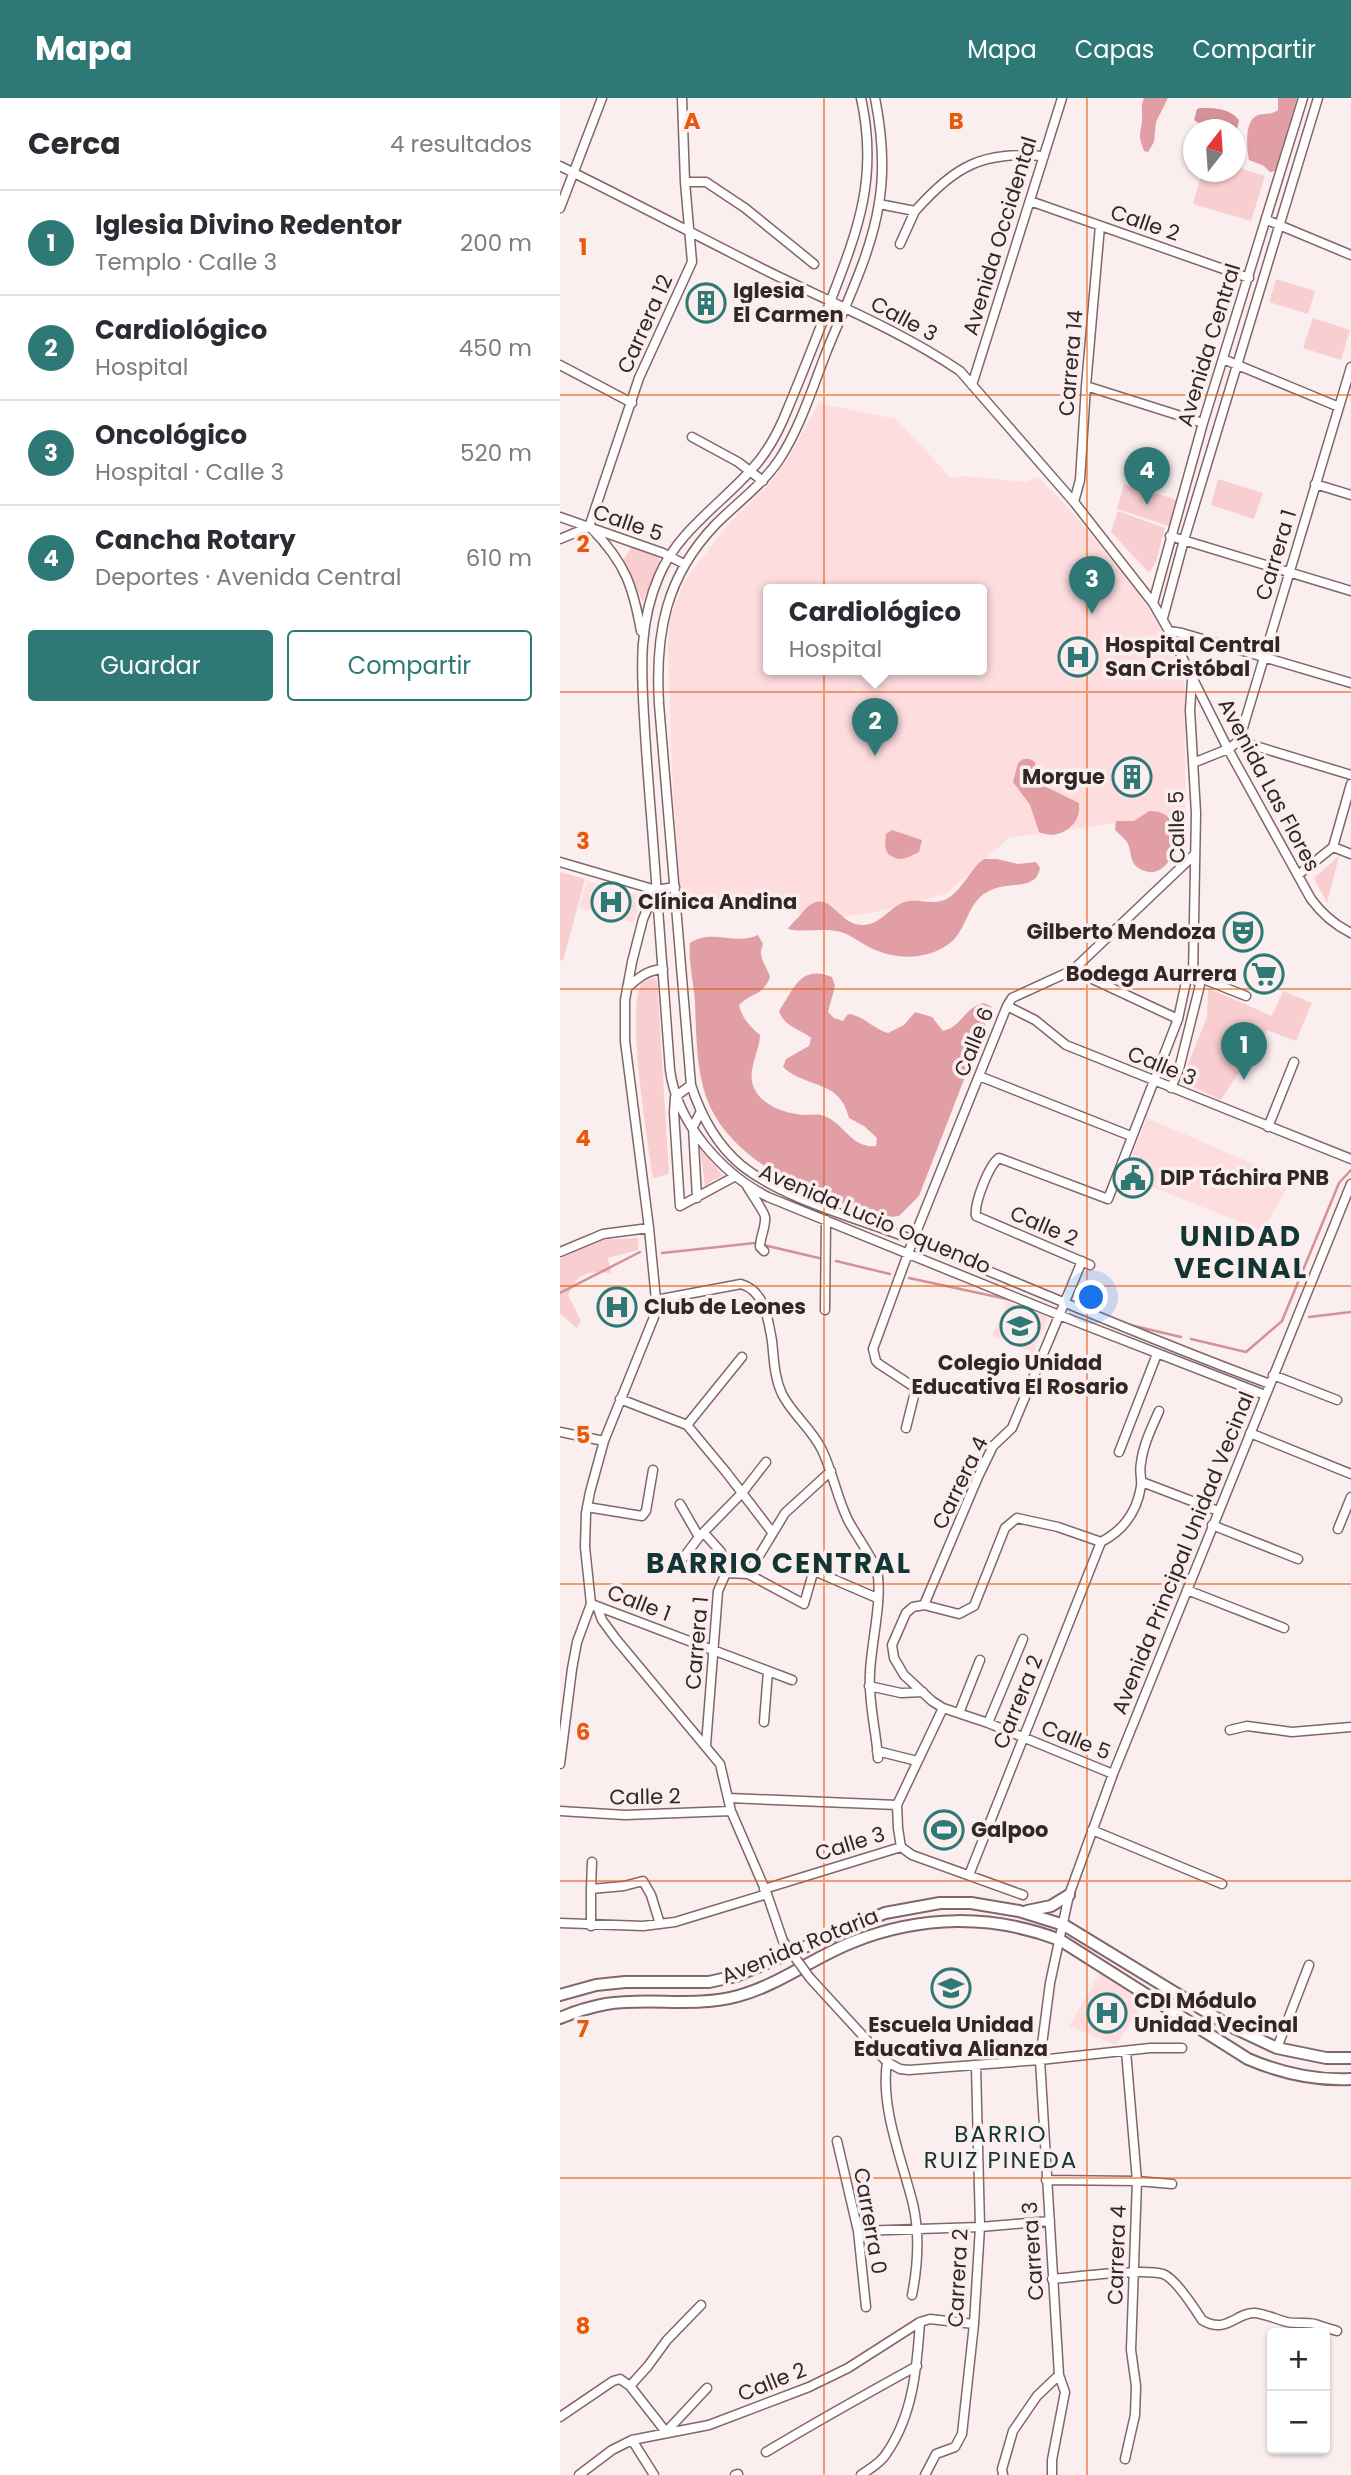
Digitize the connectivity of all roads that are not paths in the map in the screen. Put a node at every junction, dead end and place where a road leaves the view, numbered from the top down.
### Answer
1 (602, 98) edge
2 (681, 98) edge
3 (860, 98) edge
4 (875, 98) edge
5 (1062, 98) edge
6 (1303, 98) edge
7 (1318, 98) edge
8 (881, 134) junction
9 (866, 136) junction
10 (1044, 156) junction
11 (560, 166) edge
12 (573, 173) junction
13 (685, 182) junction
14 (1030, 201) junction
15 (879, 204) junction
16 (560, 208) edge
17 (915, 211) junction
18 (1267, 220) junction
19 (1281, 224) junction
20 (1100, 226) junction
21 (690, 232) junction
22 (900, 244) dead end
23 (1351, 255) edge
24 (814, 264) dead end
25 (1249, 278) junction
26 (831, 301) junction
27 (844, 307) junction
28 (1223, 359) junction
29 (1238, 364) junction
30 (560, 365) edge
31 (1351, 367) edge
32 (972, 385) junction
33 (1086, 386) junction
34 (632, 403) junction
35 (1339, 407) junction
36 (1203, 423) junction
37 (692, 437) dead end
38 (751, 470) junction
39 (763, 481) junction
40 (1315, 484) junction
41 (1351, 495) edge
42 (1074, 502) junction
43 (560, 517) edge
44 (589, 527) junction
45 (1170, 536) junction
46 (560, 539) edge
47 (1184, 540) junction
48 (633, 542) junction
49 (670, 556) junction
50 (617, 559) junction
51 (684, 564) junction
52 (1289, 573) junction
53 (1351, 591) edge
54 (1153, 599) junction
55 (1166, 599) junction
56 (1163, 619) junction
57 (1169, 631) junction
58 (642, 637) junction
59 (1263, 657) junction
60 (1192, 680) junction
61 (1351, 683) edge
62 (659, 704) junction
63 (643, 706) junction
64 (1239, 741) junction
65 (1228, 749) junction
66 (1193, 763) junction
67 (1351, 775) edge
68 (1351, 784) edge
69 (1333, 847) junction
70 (1195, 854) junction
71 (1351, 854) edge
72 (560, 862) edge
73 (1298, 875) junction
74 (675, 887) junction
75 (656, 890) junction
76 (1351, 933) edge
77 (663, 969) junction
78 (1073, 970) junction
79 (1193, 975) junction
80 (627, 988) junction
81 (1246, 996) dead end
82 (1007, 1006) junction
83 (1178, 1018) junction
84 (1294, 1062) dead end
85 (979, 1076) junction
86 (1153, 1082) junction
87 (691, 1085) junction
88 (1171, 1088) junction
89 (675, 1097) junction
90 (701, 1111) junction
91 (1268, 1126) junction
92 (693, 1127) junction
93 (1131, 1136) junction
94 (1351, 1159) edge
95 (734, 1177) junction
96 (1351, 1184) edge
97 (747, 1186) junction
98 (697, 1198) junction
99 (826, 1220) junction
100 (985, 1220) joint
101 (649, 1228) junction
102 (913, 1240) junction
103 (764, 1251) dead end
104 (560, 1252) edge
105 (908, 1253) junction
106 (656, 1300) junction
107 (1065, 1303) junction
108 (825, 1310) dead end
109 (1059, 1315) junction
110 (1157, 1354) junction
111 (742, 1357) dead end
112 (1271, 1379) junction
113 (1265, 1395) junction
114 (620, 1399) junction
115 (1337, 1400) dead end
116 (1159, 1411) dead end
117 (687, 1425) junction
118 (906, 1428) dead end
119 (560, 1432) edge
120 (1250, 1433) junction
121 (604, 1441) junction
122 (1119, 1452) dead end
123 (766, 1462) dead end
124 (653, 1470) dead end
125 (831, 1471) junction
126 (1351, 1474) edge
127 (1142, 1482) junction
128 (742, 1493) junction
129 (1351, 1497) edge
130 (680, 1504) dead end
131 (587, 1507) junction
132 (1218, 1511) junction
133 (1212, 1525) junction
134 (1338, 1529) dead end
135 (772, 1532) junction
136 (701, 1535) junction
137 (1101, 1542) junction
138 (684, 1557) dead end
139 (1298, 1559) dead end
140 (726, 1573) junction
141 (748, 1574) junction
142 (1186, 1590) junction
143 (877, 1598) junction
144 (594, 1605) junction
145 (924, 1605) junction
146 (1284, 1628) dead end
147 (1023, 1639) dead end
148 (714, 1651) junction
149 (980, 1660) dead end
150 (768, 1671) junction
151 (792, 1680) dead end
152 (869, 1686) junction
153 (922, 1692) junction
154 (943, 1708) junction
155 (959, 1713) junction
156 (764, 1722) dead end
157 (988, 1723) junction
158 (1351, 1727) edge
159 (1230, 1730) dead end
160 (1022, 1737) junction
161 (706, 1745) junction
162 (917, 1760) junction
163 (560, 1764) edge
164 (1113, 1774) junction
165 (729, 1798) junction
166 (897, 1805) junction
167 (560, 1811) edge
168 (731, 1811) junction
169 (1092, 1830) junction
170 (901, 1847) junction
171 (592, 1862) dead end
172 (969, 1875) junction
173 (1222, 1884) dead end
174 (591, 1889) junction
175 (765, 1892) junction
176 (1023, 1895) dead end
177 (1069, 1895) junction
178 (1019, 1911) junction
179 (560, 1923) edge
180 (660, 1924) junction
181 (1064, 1925) junction
182 (591, 1926) junction
183 (1060, 1940) junction
184 (1309, 1965) dead end
185 (560, 1995) edge
186 (560, 2018) edge
187 (1179, 2047) dead end
188 (1277, 2048) junction
189 (1126, 2051) junction
190 (1351, 2058) edge
191 (1040, 2060) junction
192 (887, 2062) junction
193 (976, 2066) junction
194 (1351, 2079) edge
195 (837, 2141) dead end
196 (1046, 2180) junction
197 (1137, 2181) junction
198 (1172, 2185) dead end
199 (1051, 2221) junction
200 (979, 2227) junction
201 (917, 2228) junction
202 (858, 2231) junction
203 (1133, 2273) junction
204 (1052, 2279) junction
205 (912, 2295) dead end
206 (701, 2305) dead end
207 (866, 2307) dead end
208 (920, 2322) junction
209 (974, 2323) junction
210 (1337, 2331) dead end
211 (917, 2366) junction
212 (1059, 2375) junction
213 (629, 2386) junction
214 (707, 2388) dead end
215 (560, 2417) edge
216 (666, 2432) junction
217 (632, 2440) junction
218 (766, 2452) dead end
219 (1125, 2459) dead end
220 (579, 2475) edge
221 (654, 2475) edge
222 (861, 2475) edge
223 (925, 2475) edge
224 (1003, 2475) edge
225 (1052, 2475) edge

1 - 12 street
2 - 13 street, Carrera 12
3 - 9 street, Avenida Lucio Oquendo
4 - 8 street, Avenida Lucio Oquendo
5 - 10 street, Avenida Occidental
6 - 18 street, Avenida Central
7 - 19 street, Avenida Central
8 - 9 street
8 - 15 street, Avenida Lucio Oquendo
9 - 26 street, Avenida Lucio Oquendo
10 - 14 street, Avenida Occidental
10 - 17 street
11 - 12 street, Calle 3
12 - 16 street
12 - 21 street, Calle 3
13 - 21 street, Carrera 12
13 - 24 street
14 - 20 street, Calle 2
14 - 32 street, Avenida Occidental
15 - 17 street
15 - 27 street, Avenida Lucio Oquendo
17 - 22 street
18 - 19 street
18 - 25 street, Avenida Central
19 - 23 street
19 - 29 street, Avenida Central
20 - 25 street, Calle 2
20 - 33 street, Carrera 14
21 - 26 street, Calle 3
21 - 34 street, Carrera 12
25 - 28 street, Avenida Central
26 - 27 street, Calle 3
26 - 38 street, Avenida Lucio Oquendo
27 - 32 street, Calle 3
27 - 39 street, Avenida Lucio Oquendo
28 - 29 street
28 - 36 street, Avenida Central
29 - 35 street
29 - 47 street, Avenida Central
30 - 34 street
31 - 35 street, Carrera 1
32 - 42 street, Calle 3
33 - 36 street
33 - 42 street, Carrera 14
34 - 44 street, Carrera 12
35 - 40 street, Carrera 1
36 - 45 street, Avenida Central
37 - 38 street
38 - 39 street
38 - 49 street, Avenida Lucio Oquendo
39 - 51 street, Avenida Lucio Oquendo
40 - 41 street
40 - 52 street, Carrera 1
42 - 54 street, Calle 3
43 - 44 street, Calle 5
44 - 46 street
44 - 48 street, Calle 5
44 - 50 street
45 - 47 street
45 - 54 street, Avenida Central
47 - 52 street
47 - 55 street, Avenida Central
48 - 49 street, Calle 5
48 - 50 street
49 - 51 street, Calle 5
49 - 58 street, Avenida Lucio Oquendo
50 - 58 street
51 - 62 street, Avenida Lucio Oquendo
52 - 53 street
52 - 59 street, Carrera 1
54 - 55 street
54 - 56 street, Avenida Las Flores
55 - 56 street, Avenida Central
56 - 57 street, Avenida Las Flores
57 - 59 street
57 - 60 street, Avenida Las Flores
58 - 63 street, Avenida Lucio Oquendo
59 - 61 street
59 - 64 street, Carrera 1
60 - 65 street, Avenida Las Flores
60 - 66 street, Calle 5
62 - 63 street
62 - 74 street, Avenida Lucio Oquendo
63 - 75 street, Avenida Lucio Oquendo
64 - 65 street
64 - 67 street
65 - 66 street
65 - 73 street, Avenida Las Flores
66 - 70 street, Calle 5
68 - 69 street
69 - 71 street
69 - 73 street
70 - 78 street, Calle 6
70 - 79 street, Calle 5
72 - 75 street
73 - 76 street, Avenida Las Flores
74 - 75 street
74 - 87 street, Avenida Lucio Oquendo
75 - 77 street, Avenida Lucio Oquendo
75 - 80 street
77 - 80 street
77 - 89 street, Avenida Lucio Oquendo
78 - 82 street, Calle 6
78 - 83 street
79 - 81 street
79 - 83 street, Calle 5
79 - 88 street, Calle 5
80 - 101 street
82 - 85 street, Calle 6
82 - 86 street, Calle 3
83 - 86 street, Calle 5
84 - 91 street
85 - 93 street
85 - 102 street, Calle 6
86 - 88 street, Calle 3
86 - 93 street, Calle 5
87 - 89 street
87 - 90 street, Avenida Lucio Oquendo
88 - 91 street, Calle 3
89 - 92 street, Avenida Lucio Oquendo
89 - 98 street
90 - 92 street
90 - 102 street, Avenida Lucio Oquendo
91 - 94 street, Calle 3
92 - 95 street, Avenida Lucio Oquendo
92 - 98 street
93 - 100 street, Calle 5
95 - 97 street, Avenida Lucio Oquendo
95 - 98 street
96 - 112 street, Avenida Principal Unidad Vecinal
97 - 99 street, Avenida Lucio Oquendo
97 - 103 street
99 - 105 street, Avenida Lucio Oquendo
99 - 108 street
100 - 107 street, Calle 2
101 - 104 street
101 - 106 street
102 - 105 street
102 - 107 street, Avenida Lucio Oquendo
105 - 109 street, Avenida Lucio Oquendo
105 - 118 street
106 - 114 street
106 - 125 street
107 - 109 street
107 - 112 street, Avenida Lucio Oquendo
109 - 110 street, Avenida Lucio Oquendo
109 - 145 street, Carrera 4
110 - 113 street, Avenida Lucio Oquendo
110 - 122 street
111 - 117 street
112 - 113 street, Avenida Principal Unidad Vecinal
112 - 115 street, Avenida Lucio Oquendo
113 - 120 street, Avenida Principal Unidad Vecinal
114 - 117 street
114 - 121 street
116 - 127 street
117 - 128 street
119 - 121 street
120 - 126 street
120 - 132 street, Avenida Principal Unidad Vecinal
121 - 131 street
123 - 128 street
124 - 131 street
125 - 135 street
125 - 143 street
127 - 132 street
127 - 137 street
128 - 135 street
128 - 136 street
129 - 134 street
130 - 136 street
131 - 144 street
132 - 133 street, Avenida Principal Unidad Vecinal
133 - 139 street
133 - 142 street, Avenida Principal Unidad Vecinal
135 - 141 street
136 - 138 street
136 - 140 street
137 - 145 street
137 - 160 street, Carrera 2
140 - 141 street, Carrera 1
140 - 148 street, Carrera 1
141 - 143 street
142 - 146 street
142 - 164 street, Avenida Principal Unidad Vecinal
143 - 152 street
144 - 148 street, Calle 1
144 - 161 street
144 - 163 street
145 - 153 street, Carrera 4
147 - 157 street
148 - 150 street, Calle 1
148 - 161 street, Carrera 1
149 - 155 street
150 - 151 street, Calle 1
150 - 156 street
152 - 153 street
152 - 162 street
153 - 154 street, Calle 5
154 - 155 street, Calle 5
154 - 162 street
155 - 157 street, Calle 5
157 - 160 street, Calle 5
158 - 159 street
160 - 164 street, Calle 5
160 - 172 street, Carrera 2
161 - 165 street
162 - 166 street
164 - 169 street, Avenida Principal Unidad Vecinal
165 - 166 street
165 - 168 street
166 - 170 street
167 - 168 street, Calle 2
168 - 175 street
169 - 173 street
169 - 177 street, Avenida Principal Unidad Vecinal
170 - 172 street, Calle 3
170 - 175 street, Calle 3
171 - 174 street
172 - 176 street, Calle 3
174 - 180 street
174 - 182 street
175 - 180 street, Calle 3
175 - 192 street, bridge
177 - 178 main road
177 - 181 street, Avenida Principal Unidad Vecinal
178 - 181 main road, Avenida Rotaria
178 - 185 main road, Avenida Rotaria
179 - 182 street, Calle 3
180 - 182 street, Calle 3
181 - 183 street, Avenida Principal Unidad Vecinal
181 - 188 main road, Avenida Rotaria
183 - 186 main road, Avenida Rotaria
183 - 191 street, Carrera 3
183 - 194 main road, Avenida Rotaria
184 - 188 street
187 - 189 street
188 - 190 main road, Avenida Rotaria
189 - 191 street
189 - 197 street, Carrera 4
191 - 193 street
191 - 196 street, Carrera 3
192 - 193 street
192 - 201 street
193 - 200 street, Carrera 2
195 - 202 street, Carrerra 0
196 - 197 street
196 - 199 street, Carrera 3
197 - 198 street
197 - 203 street, Carrera 4
199 - 200 street
199 - 204 street, Carrera 3
200 - 201 street
200 - 209 street, Carrera 2
201 - 202 street
201 - 205 street
202 - 207 street, Carrerra 0
203 - 204 street
203 - 210 street
203 - 219 street, Carrera 4
204 - 212 street, Carrera 3
206 - 213 street
208 - 209 street
208 - 211 street
208 - 216 street, Calle 2
209 - 223 street, Carrera 2
211 - 218 street
211 - 222 street
212 - 224 street
212 - 225 street, Carrera 3
213 - 215 street
213 - 216 street
214 - 216 street
216 - 217 street, Calle 2
217 - 220 street, Calle 2
217 - 221 street

